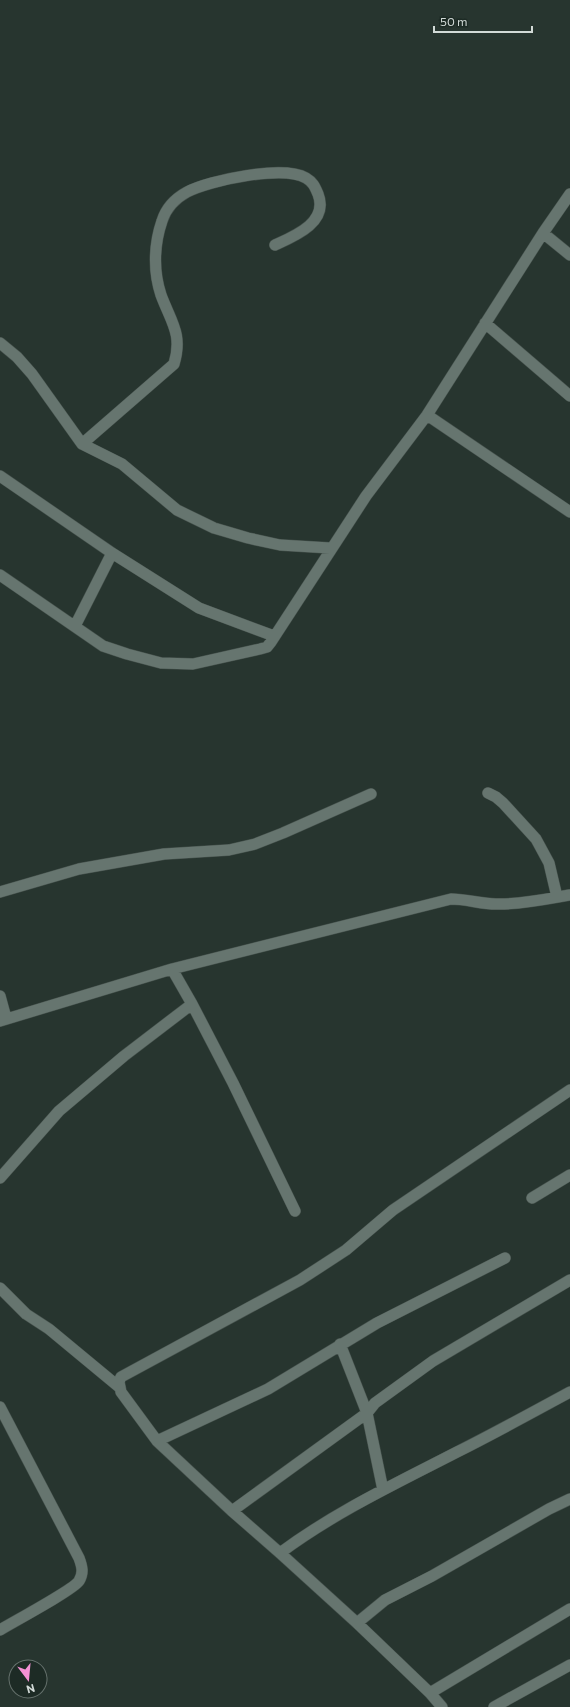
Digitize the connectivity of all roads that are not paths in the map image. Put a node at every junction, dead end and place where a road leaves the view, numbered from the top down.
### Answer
1 (570, 194) edge
2 (543, 233) junction
3 (275, 245) dead end
4 (570, 255) edge
5 (485, 323) junction
6 (0, 343) edge
7 (570, 396) edge
8 (427, 415) junction
9 (82, 444) junction
10 (0, 476) edge
11 (570, 512) edge
12 (330, 548) junction
13 (112, 553) junction
14 (0, 575) edge
15 (75, 626) junction
16 (274, 636) junction
17 (488, 793) dead end
18 (371, 794) dead end
19 (0, 892) edge
20 (570, 895) edge
21 (557, 897) junction
22 (172, 969) junction
23 (0, 996) edge
24 (192, 1004) junction
25 (3, 1019) edge
26 (570, 1090) edge
27 (570, 1175) edge
28 (0, 1178) edge
29 (532, 1198) dead end
30 (295, 1211) dead end
31 (505, 1258) dead end
32 (570, 1280) edge
33 (0, 1288) edge
34 (340, 1344) junction
35 (119, 1387) junction
36 (570, 1392) edge
37 (0, 1407) edge
38 (367, 1413) junction
39 (157, 1441) junction
40 (383, 1490) junction
41 (570, 1499) edge
42 (232, 1511) junction
43 (280, 1553) junction
44 (570, 1610) edge
45 (357, 1623) junction
46 (0, 1630) edge
47 (570, 1665) edge
48 (430, 1693) junction
49 (442, 1707) edge
50 (494, 1707) edge

1 - 2 street
2 - 4 street
2 - 5 street
3 - 9 street
5 - 7 street
5 - 8 street
6 - 9 street
8 - 11 street
8 - 12 street
9 - 12 street
10 - 13 street
12 - 16 street
13 - 15 street
13 - 16 street
14 - 15 street
15 - 16 street
17 - 21 street
18 - 19 street
20 - 21 street
21 - 22 street
22 - 24 street
22 - 25 street
23 - 25 street
24 - 28 street
24 - 30 street
26 - 35 street
27 - 29 street
31 - 34 street
32 - 38 street
33 - 35 street
34 - 38 street
34 - 39 street
35 - 39 street
36 - 40 street
37 - 46 street
38 - 40 street
38 - 42 street
39 - 42 street
40 - 43 street
41 - 45 street
42 - 43 street
43 - 45 street
44 - 48 street
45 - 48 street
47 - 50 street
48 - 49 street

